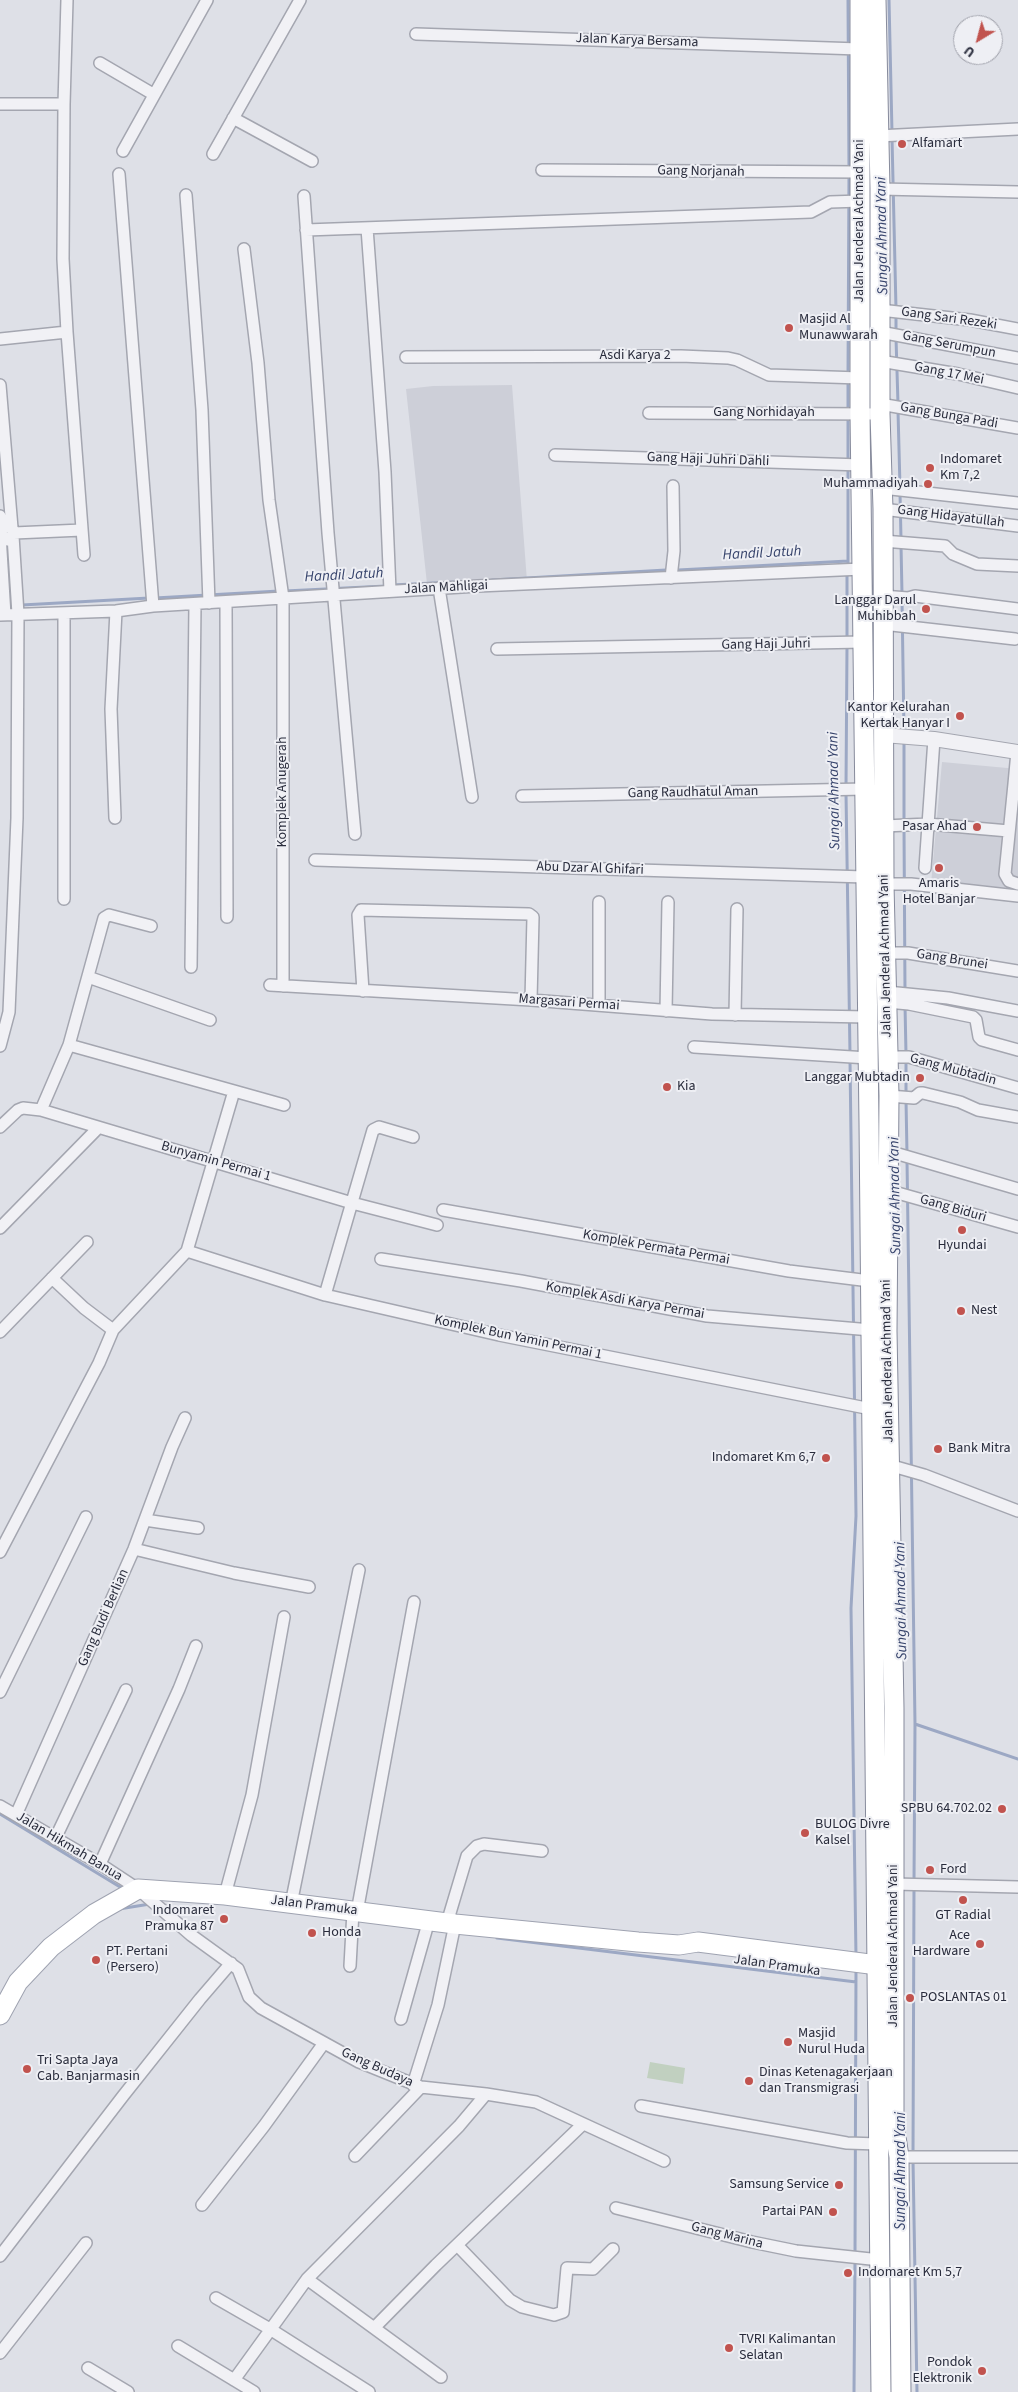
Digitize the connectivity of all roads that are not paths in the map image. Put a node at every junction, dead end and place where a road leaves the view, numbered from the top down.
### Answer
1 (67, 0) edge
2 (207, 0) edge
3 (300, 0) edge
4 (860, 0) edge
5 (876, 0) edge
6 (416, 34) dead end
7 (865, 55) junction
8 (100, 63) dead end
9 (153, 94) junction
10 (0, 104) edge
11 (64, 104) junction
12 (233, 118) junction
13 (1018, 129) edge
14 (878, 136) junction
15 (123, 151) dead end
16 (213, 154) dead end
17 (312, 161) dead end
18 (542, 170) dead end
19 (852, 172) junction
20 (119, 174) dead end
21 (889, 189) junction
22 (1018, 192) edge
23 (186, 195) dead end
24 (304, 196) dead end
25 (852, 201) junction
26 (367, 228) junction
27 (306, 230) junction
28 (244, 249) dead end
29 (890, 310) junction
30 (1018, 329) edge
31 (67, 332) junction
32 (891, 334) junction
33 (0, 339) edge
34 (406, 357) dead end
35 (1018, 358) edge
36 (891, 363) junction
37 (851, 377) junction
38 (0, 385) edge
39 (1018, 388) edge
40 (888, 408) junction
41 (649, 413) dead end
42 (851, 413) junction
43 (1018, 428) edge
44 (556, 455) dead end
45 (853, 465) junction
46 (673, 486) dead end
47 (894, 489) junction
48 (1018, 503) edge
49 (894, 510) junction
50 (0, 516) edge
51 (1018, 526) edge
52 (82, 530) junction
53 (8, 532) edge
54 (894, 542) junction
55 (84, 555) dead end
56 (1018, 566) edge
57 (857, 569) junction
58 (671, 578) junction
59 (390, 587) junction
60 (439, 588) junction
61 (333, 590) junction
62 (283, 593) junction
63 (895, 597) junction
64 (209, 598) junction
65 (152, 601) junction
66 (226, 602) junction
67 (195, 604) junction
68 (1018, 609) edge
69 (116, 611) junction
70 (64, 613) junction
71 (18, 614) junction
72 (2, 615) edge
73 (895, 625) junction
74 (1015, 639) dead end
75 (852, 642) junction
76 (497, 649) dead end
77 (898, 736) junction
78 (934, 739) junction
79 (1017, 752) edge
80 (1016, 784) edge
81 (852, 789) junction
82 (522, 796) dead end
83 (472, 797) dead end
84 (115, 818) dead end
85 (928, 824) junction
86 (898, 825) junction
87 (1009, 831) junction
88 (355, 834) dead end
89 (315, 860) dead end
90 (925, 868) dead end
91 (853, 878) junction
92 (898, 884) junction
93 (1018, 884) edge
94 (1018, 896) edge
95 (64, 899) dead end
96 (599, 902) dead end
97 (668, 902) dead end
98 (737, 909) dead end
99 (227, 917) dead end
100 (151, 926) dead end
101 (5, 948) edge
102 (898, 953) junction
103 (191, 967) dead end
104 (1018, 971) edge
105 (88, 977) junction
106 (270, 985) dead end
107 (283, 986) junction
108 (364, 991) junction
109 (899, 998) junction
110 (532, 1000) junction
111 (599, 1006) junction
112 (666, 1011) junction
113 (1018, 1012) edge
114 (735, 1015) junction
115 (853, 1017) junction
116 (210, 1020) dead end
117 (69, 1045) junction
118 (0, 1046) edge
119 (694, 1047) dead end
120 (1018, 1050) edge
121 (854, 1057) junction
122 (900, 1057) junction
123 (1018, 1088) edge
124 (234, 1092) junction
125 (900, 1097) junction
126 (284, 1105) dead end
127 (41, 1110) junction
128 (1018, 1117) edge
129 (0, 1127) edge
130 (98, 1128) junction
131 (413, 1137) dead end
132 (901, 1154) junction
133 (212, 1161) junction
134 (1018, 1189) edge
135 (901, 1194) junction
136 (352, 1203) junction
137 (443, 1210) dead end
138 (878, 1224) junction
139 (437, 1225) dead end
140 (1018, 1227) edge
141 (0, 1228) edge
142 (88, 1242) dead end
143 (187, 1251) junction
144 (381, 1259) dead end
145 (52, 1278) junction
146 (870, 1281) junction
147 (324, 1295) junction
148 (113, 1330) junction
149 (871, 1330) junction
150 (0, 1332) edge
151 (860, 1407) junction
152 (185, 1418) dead end
153 (889, 1465) junction
154 (1018, 1511) edge
155 (86, 1517) dead end
156 (145, 1520) junction
157 (198, 1528) dead end
158 (134, 1549) junction
159 (0, 1552) edge
160 (359, 1570) dead end
161 (309, 1587) dead end
162 (414, 1602) dead end
163 (284, 1617) dead end
164 (196, 1646) dead end
165 (126, 1690) dead end
166 (0, 1692) edge
167 (0, 1806) edge
168 (16, 1815) junction
169 (55, 1839) junction
170 (542, 1851) dead end
171 (100, 1864) junction
172 (901, 1884) junction
173 (1018, 1887) edge
174 (138, 1889) junction
175 (226, 1894) junction
176 (291, 1904) junction
177 (355, 1911) junction
178 (443, 1922) junction
179 (231, 1963) junction
180 (350, 1966) dead end
181 (871, 1971) junction
182 (2, 2004) edge
183 (401, 2019) dead end
184 (324, 2043) junction
185 (417, 2086) junction
186 (486, 2094) junction
187 (641, 2106) dead end
188 (583, 2124) junction
189 (879, 2144) junction
190 (354, 2156) dead end
191 (904, 2157) junction
192 (1018, 2157) edge
193 (664, 2161) dead end
194 (202, 2205) dead end
195 (616, 2208) dead end
196 (86, 2243) dead end
197 (457, 2245) junction
198 (613, 2249) dead end
199 (0, 2256) edge
200 (880, 2260) junction
201 (307, 2279) junction
202 (216, 2298) dead end
203 (901, 2318) junction
204 (881, 2319) junction
205 (374, 2328) junction
206 (270, 2329) junction
207 (901, 2338) junction
208 (880, 2339) junction
209 (178, 2346) dead end
210 (0, 2353) edge
211 (88, 2368) dead end
212 (442, 2377) dead end
213 (234, 2380) junction
214 (128, 2392) edge
215 (254, 2392) edge
216 (369, 2392) edge
217 (881, 2392) edge
218 (901, 2392) edge

1 - 11 street
2 - 9 street
3 - 12 street
4 - 7 main road, Jalan Jenderal Achmad Yani
5 - 7 main road, Jalan Jenderal Achmad Yani
6 - 7 street, Jalan Karya Bersama
7 - 14 main road, Jalan Jenderal Achmad Yani
7 - 19 main road, Jalan Jenderal Achmad Yani
8 - 9 street
9 - 15 street
10 - 11 street
11 - 31 street
12 - 16 street
12 - 17 street
13 - 14 street
14 - 21 main road, Jalan Jenderal Achmad Yani
18 - 19 street, Gang Norjanah
19 - 25 main road, Jalan Jenderal Achmad Yani
20 - 65 street
21 - 22 street
21 - 29 main road, Jalan Jenderal Achmad Yani
23 - 64 street
24 - 27 street
25 - 26 street
25 - 37 main road, Jalan Jenderal Achmad Yani
26 - 27 street
26 - 59 street
27 - 61 street
28 - 62 street, Komplek Anugerah
29 - 30 street, Gang Sari Rezeki
29 - 32 main road, Jalan Jenderal Achmad Yani
31 - 33 street
31 - 52 street
32 - 35 street, Gang Serumpun
32 - 36 main road, Jalan Jenderal Achmad Yani
34 - 37 street, Asdi Karya 2
36 - 39 street, Gang 17 Mei
36 - 40 main road, Jalan Jenderal Achmad Yani
37 - 42 main road, Jalan Jenderal Achmad Yani
38 - 53 street
40 - 42 street, Gang Norhidayah
40 - 43 street, Gang Bunga Padi
40 - 47 main road, Jalan Jenderal Achmad Yani
41 - 42 street, Gang Norhidayah
42 - 45 main road, Jalan Jenderal Achmad Yani
44 - 45 street, Gang Haji Juhri Dahli
45 - 57 main road, Jalan Jenderal Achmad Yani
46 - 58 street
47 - 48 street
47 - 49 main road, Jalan Jenderal Achmad Yani
49 - 51 street, Gang Hidayatullah
49 - 54 main road, Jalan Jenderal Achmad Yani
50 - 53 street
52 - 53 street
52 - 55 street
53 - 71 street
53 - 72 street
54 - 56 street
54 - 63 main road, Jalan Jenderal Achmad Yani
57 - 58 street, Jalan Mahligai
57 - 75 main road, Jalan Jenderal Achmad Yani
58 - 60 street, Jalan Mahligai
59 - 60 street, Jalan Mahligai
59 - 61 street, Jalan Mahligai
60 - 83 street
61 - 62 street, Jalan Mahligai
61 - 88 street
62 - 66 street, Jalan Mahligai
62 - 107 street, Komplek Anugerah
63 - 68 street
63 - 73 main road, Jalan Jenderal Achmad Yani
64 - 66 street, Jalan Mahligai
64 - 67 street, Jalan Mahligai
65 - 67 street, Jalan Mahligai
65 - 69 street, Jalan Mahligai
66 - 99 street
67 - 103 street
69 - 70 street, Jalan Mahligai
69 - 84 street
70 - 71 street, Jalan Mahligai
70 - 95 street
71 - 72 street, Jalan Mahligai
71 - 101 street
73 - 74 street
73 - 77 main road, Jalan Jenderal Achmad Yani
75 - 76 street, Gang Haji Juhri
75 - 81 main road, Jalan Jenderal Achmad Yani
77 - 78 street
77 - 86 main road, Jalan Jenderal Achmad Yani
78 - 79 street
78 - 85 street
79 - 80 street
80 - 87 street
81 - 82 street, Gang Raudhatul Aman
81 - 91 main road, Jalan Jenderal Achmad Yani
85 - 86 street
85 - 87 street
85 - 90 street
86 - 92 main road, Jalan Jenderal Achmad Yani
87 - 93 street
89 - 91 street, Abu Dzar Al Ghifari
91 - 115 main road, Jalan Jenderal Achmad Yani
92 - 94 street
92 - 102 main road, Jalan Jenderal Achmad Yani
96 - 111 street
97 - 112 street
98 - 114 street
100 - 105 street
101 - 118 street
102 - 104 street, Gang Brunei
102 - 109 main road, Jalan Jenderal Achmad Yani
105 - 116 street
105 - 117 street
106 - 107 street, Margasari Permai
107 - 108 street, Margasari Permai
108 - 110 street, Margasari Permai
108 - 110 street
109 - 113 street
109 - 120 street
109 - 122 main road, Jalan Jenderal Achmad Yani
110 - 111 street, Margasari Permai
111 - 112 street, Margasari Permai
112 - 114 street, Margasari Permai
114 - 115 street, Margasari Permai
115 - 121 main road, Jalan Jenderal Achmad Yani
117 - 124 street
117 - 127 street
119 - 121 street
121 - 138 main road, Jalan Jenderal Achmad Yani
122 - 123 street, Gang Mubtadin
122 - 125 main road, Jalan Jenderal Achmad Yani
124 - 126 street
124 - 133 street
125 - 128 street
125 - 132 main road, Jalan Jenderal Achmad Yani
127 - 129 street, Bunyamin Permai 1
127 - 130 street, Bunyamin Permai 1
130 - 133 street, Bunyamin Permai 1
130 - 141 street
131 - 136 street
132 - 134 street
132 - 135 main road, Jalan Jenderal Achmad Yani
133 - 136 street, Bunyamin Permai 1
133 - 143 street
135 - 138 main road, Jalan Jenderal Achmad Yani
135 - 140 street, Gang Biduri
136 - 139 street, Bunyamin Permai 1
136 - 147 street
137 - 146 street, Komplek Permata Permai
138 - 146 main road, Jalan Jenderal Achmad Yani
138 - 153 main road, Jalan Jenderal Achmad Yani
142 - 145 street
143 - 147 street, Komplek Bun Yamin Permai 1
143 - 148 street
144 - 149 street, Komplek Asdi Karya Permai
145 - 148 street
145 - 150 street
146 - 149 main road, Jalan Jenderal Achmad Yani
147 - 151 street, Komplek Bun Yamin Permai 1
148 - 159 street
149 - 151 main road, Jalan Jenderal Achmad Yani
151 - 181 main road, Jalan Jenderal Achmad Yani
152 - 156 street, Gang Budi Berlian
153 - 154 street
153 - 172 main road, Jalan Jenderal Achmad Yani
155 - 166 street
156 - 157 street
156 - 158 street, Gang Budi Berlian
158 - 161 street
158 - 168 street, Gang Budi Berlian
160 - 176 street
162 - 177 street
163 - 175 street
164 - 171 street
165 - 169 street
167 - 168 street, Jalan Hikmah Banua
168 - 169 street, Jalan Hikmah Banua
169 - 171 street, Jalan Hikmah Banua
170 - 178 street
171 - 174 street, Jalan Hikmah Banua
172 - 173 street
172 - 181 main road, Jalan Jenderal Achmad Yani
174 - 175 main road, Jalan Pramuka
174 - 179 street, Gang Budaya
174 - 182 main road
175 - 176 main road, Jalan Pramuka
176 - 177 main road, Jalan Pramuka
177 - 178 main road, Jalan Pramuka
177 - 180 street
178 - 181 main road, Jalan Pramuka
178 - 183 street
178 - 185 street
179 - 184 street, Gang Budaya
179 - 199 street
181 - 189 main road, Jalan Jenderal Achmad Yani
181 - 191 main road, Jalan Jenderal Achmad Yani
184 - 185 street, Gang Budaya
184 - 194 street
185 - 186 street, Gang Budaya
185 - 190 street
186 - 188 street, Gang Budaya
186 - 201 street
187 - 189 street
188 - 193 street, Gang Budaya
188 - 197 street
189 - 200 main road, Jalan Jenderal Achmad Yani
191 - 192 street
191 - 203 main road, Jalan Jenderal Achmad Yani
195 - 200 street, Gang Marina
196 - 210 street
197 - 198 street
197 - 205 street
200 - 204 main road, Jalan Jenderal Achmad Yani
201 - 205 street
201 - 206 street
202 - 206 street
203 - 204 main road
203 - 207 main road, Jalan Jenderal Achmad Yani
204 - 208 main road, Jalan Jenderal Achmad Yani
205 - 212 street
206 - 213 street
206 - 216 street
207 - 208 main road
207 - 218 main road, Jalan Jenderal Achmad Yani
208 - 217 main road, Jalan Jenderal Achmad Yani
209 - 213 street
211 - 214 street
213 - 215 street

